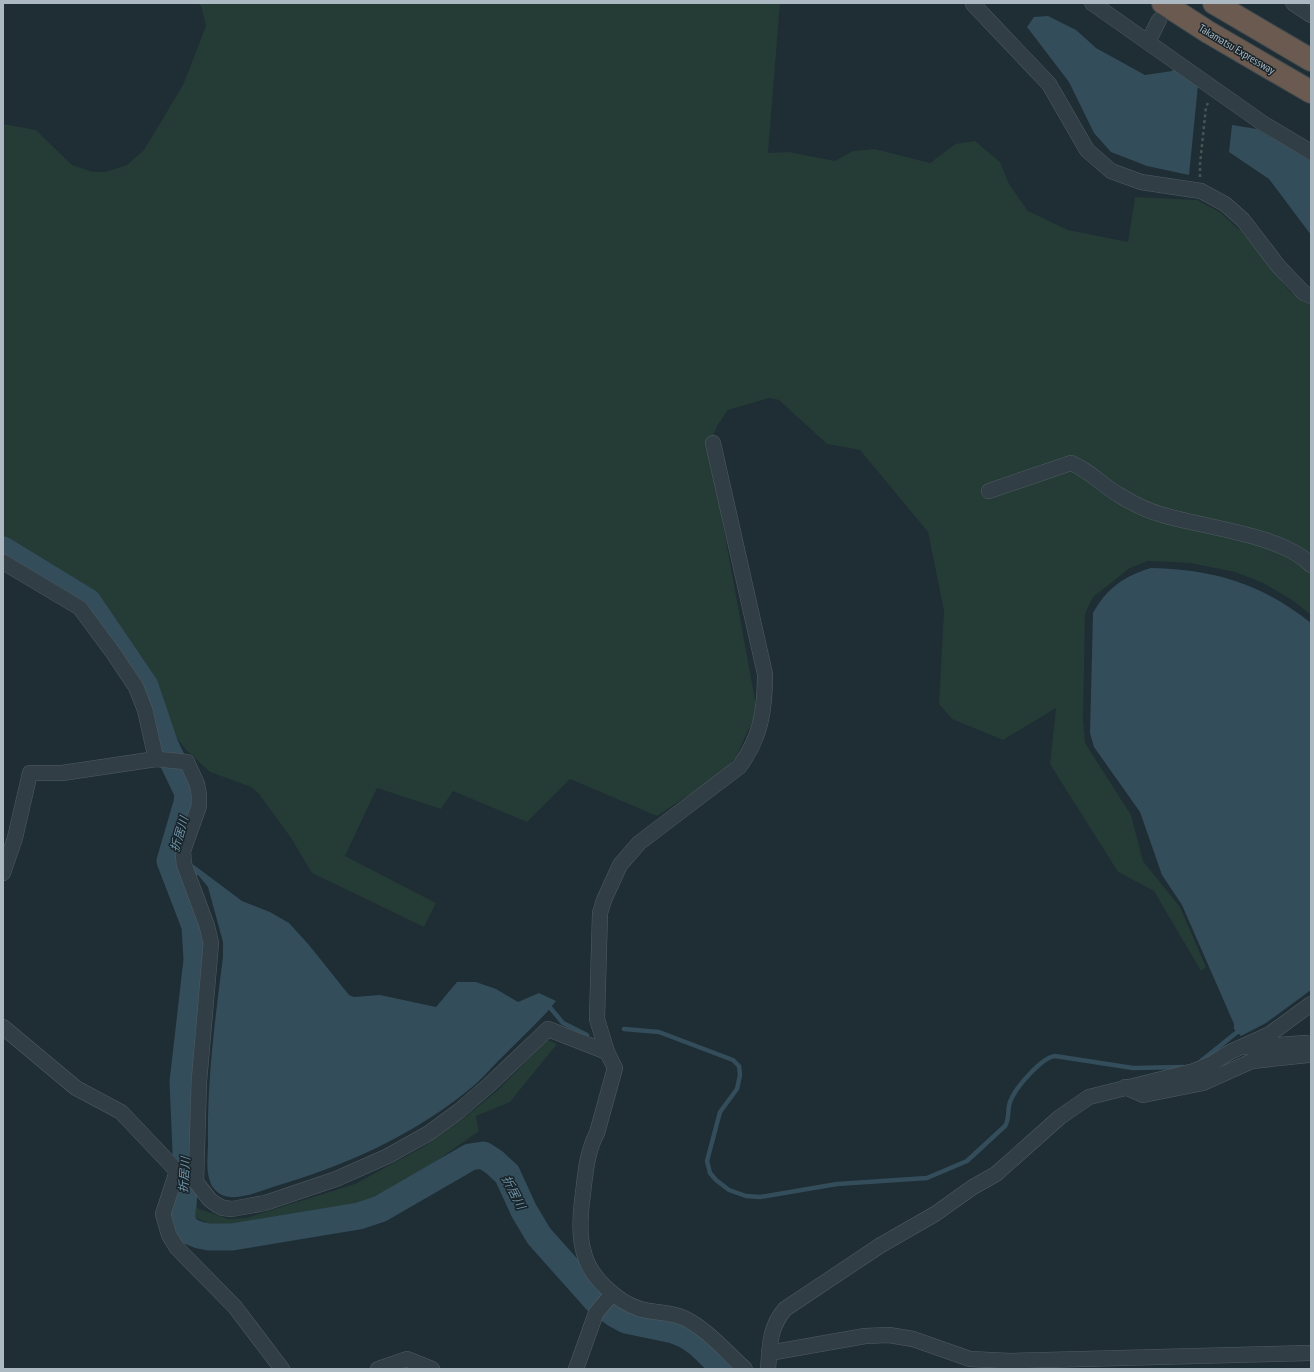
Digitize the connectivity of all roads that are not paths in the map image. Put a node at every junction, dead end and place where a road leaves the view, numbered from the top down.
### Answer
1 (974, 3) edge
2 (1092, 3) edge
3 (1214, 3) edge
4 (1293, 3) edge
5 (1161, 12) edge
6 (1311, 14) edge
7 (1148, 42) junction
8 (1311, 60) edge
9 (1311, 92) edge
10 (1311, 152) edge
11 (1311, 296) edge
12 (713, 443) dead end
13 (989, 491) dead end
14 (3, 562) edge
15 (1311, 565) edge
16 (160, 760) junction
17 (3, 873) edge
18 (1311, 1004) edge
19 (3, 1027) edge
20 (1241, 1047) junction
21 (607, 1052) junction
22 (1310, 1052) edge
23 (1125, 1087) junction
24 (185, 1176) junction
25 (610, 1297) junction
26 (769, 1353) junction
27 (1311, 1353) edge
28 (1012, 1365) edge
29 (282, 1369) edge
30 (378, 1369) edge
31 (432, 1369) edge
32 (576, 1369) edge
33 (745, 1369) edge
34 (768, 1369) edge

1 - 11 street
2 - 7 street
3 - 8 highway
4 - 6 street
5 - 7 street
5 - 9 highway, Takamatsu Expressway
7 - 10 street
12 - 21 street
13 - 15 street
14 - 16 street
16 - 17 street
16 - 24 street
18 - 20 street
19 - 24 street
20 - 22 street
20 - 23 street
21 - 24 street
21 - 25 street
22 - 23 street
23 - 26 street
24 - 29 street
25 - 32 street
25 - 33 street
26 - 28 street
26 - 34 street
27 - 28 street
30 - 31 street

